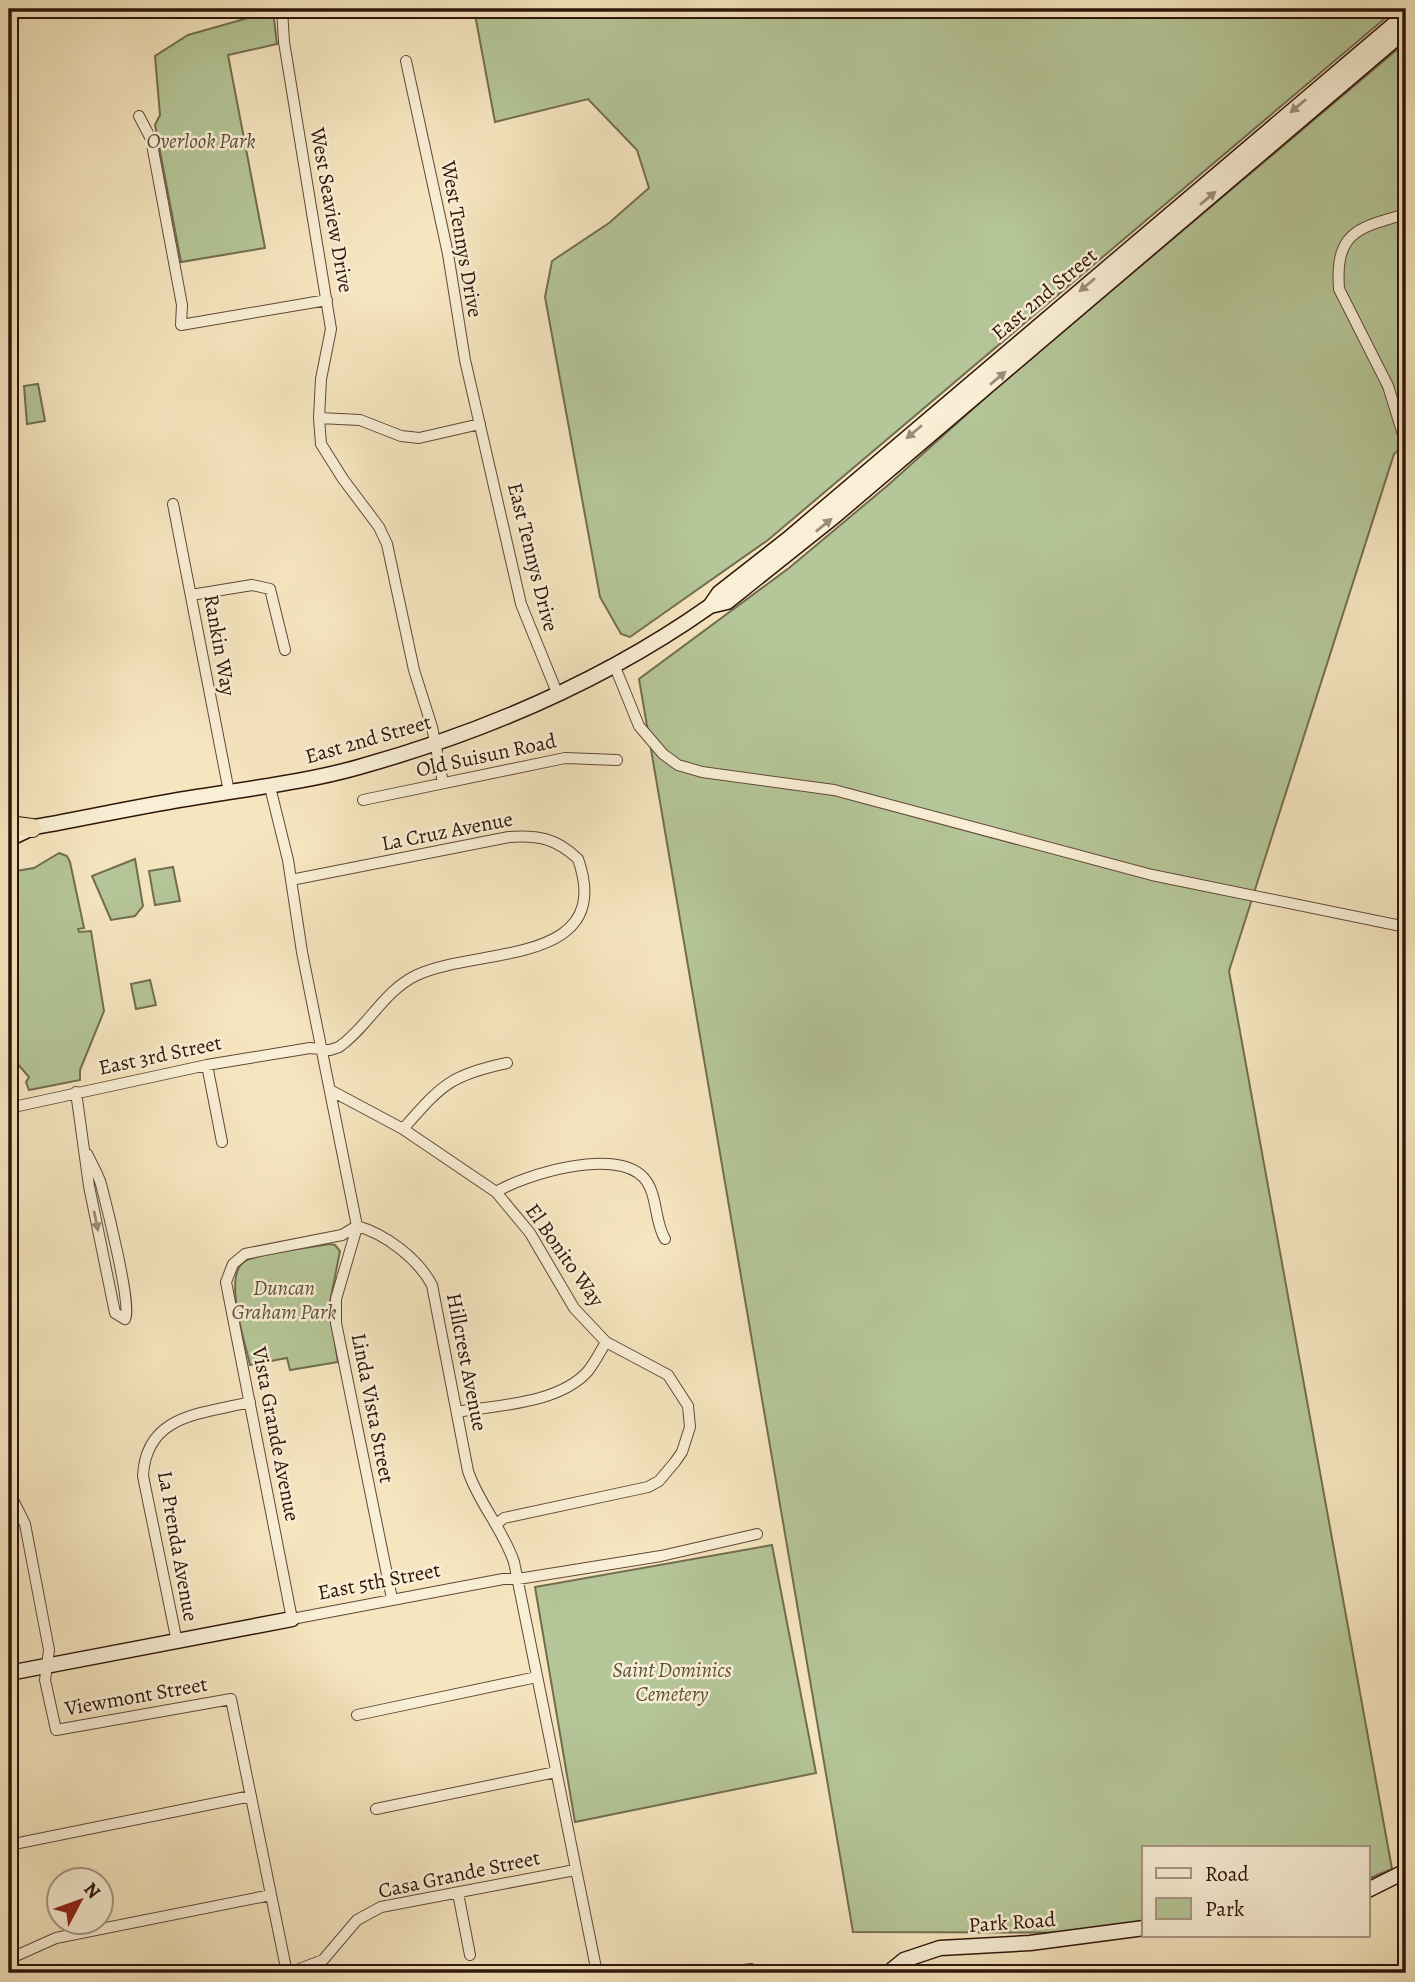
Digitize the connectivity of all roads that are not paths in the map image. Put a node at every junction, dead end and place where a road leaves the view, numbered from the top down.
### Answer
1 (282, 9) edge
2 (1406, 14) edge
3 (1406, 30) edge
4 (406, 61) dead end
5 (139, 116) dead end
6 (1406, 214) edge
7 (327, 300) junction
8 (318, 418) junction
9 (480, 424) junction
10 (1406, 444) edge
11 (173, 504) dead end
12 (191, 595) junction
13 (710, 606) junction
14 (285, 650) dead end
15 (615, 667) junction
16 (558, 695) junction
17 (435, 743) junction
18 (617, 760) dead end
19 (443, 783) junction
20 (270, 787) junction
21 (229, 792) junction
22 (363, 800) dead end
23 (9, 825) edge
24 (32, 828) junction
25 (9, 832) edge
26 (9, 839) edge
27 (291, 880) junction
28 (1406, 927) edge
29 (321, 1050) junction
30 (507, 1063) dead end
31 (207, 1065) junction
32 (330, 1090) junction
33 (76, 1092) junction
34 (9, 1108) edge
35 (403, 1129) junction
36 (222, 1142) dead end
37 (87, 1154) junction
38 (496, 1192) junction
39 (357, 1226) junction
40 (665, 1239) dead end
41 (606, 1342) junction
42 (250, 1402) junction
43 (457, 1412) junction
44 (9, 1492) edge
45 (498, 1523) junction
46 (757, 1534) dead end
47 (518, 1579) junction
48 (392, 1599) junction
49 (292, 1619) junction
50 (177, 1642) junction
51 (46, 1667) junction
52 (9, 1673) edge
53 (537, 1677) junction
54 (357, 1715) dead end
55 (556, 1772) junction
56 (251, 1796) junction
57 (376, 1809) dead end
58 (9, 1845) edge
59 (575, 1870) junction
60 (1406, 1871) edge
61 (1370, 1888) edge
62 (458, 1894) junction
63 (271, 1895) junction
64 (1142, 1928) edge
65 (470, 1955) dead end
66 (9, 1959) edge
67 (751, 1969) dead end
68 (288, 1973) edge
69 (597, 1973) edge
70 (723, 1973) edge
71 (888, 1973) edge

1 - 7 street, West Seaview Drive
2 -> 13 main road, East 2nd Street
13 -> 3 main road, East 2nd Street
4 - 9 street, West Tennys Drive
5 - 7 street
6 - 10 street
7 - 8 street, West Seaview Drive
8 - 9 street
8 - 17 street, West Seaview Drive
9 - 16 street, East Tennys Drive
11 - 12 street, Rankin Way
12 - 14 street
12 - 21 street, Rankin Way
13 - 15 main road, East 2nd Street
15 - 16 main road, East 2nd Street
15 - 28 street
16 - 17 main road, East 2nd Street
17 - 19 street, West Seaview Drive
17 - 20 main road, East 2nd Street
18 - 19 street, Old Suisun Road
19 - 22 street, Old Suisun Road
20 - 21 main road, East 2nd Street
20 - 27 street
21 - 24 main road, East 2nd Street
23 - 24 highway
24 - 25 main road, East 2nd Street
24 - 26 main road
27 - 29 street
27 - 29 street, La Cruz Avenue
29 - 31 street, East 3rd Street
29 - 32 street
30 - 35 street
31 - 33 street, East 3rd Street
31 - 36 street
32 - 35 street, El Bonito Way
32 - 39 street
33 - 34 street, East 3rd Street
33 - 37 street
35 - 38 street, El Bonito Way
37 -> 37 street
38 - 40 street
38 - 41 street, El Bonito Way
39 - 42 street, Vista Grande Avenue
39 - 43 street, Hillcrest Avenue
39 - 48 street, Linda Vista Street
41 - 43 street
41 - 45 street, El Bonito Way
42 - 49 street, Vista Grande Avenue
42 - 50 street, La Prenda Avenue
43 - 45 street, Hillcrest Avenue
44 - 51 street, Viewmont Street
45 - 47 street, Hillcrest Avenue
46 - 47 street, East 5th Street
47 - 48 street, East 5th Street
47 - 53 street, Hillcrest Avenue
48 - 49 street, East 5th Street
49 - 50 main road, East 5th Street
50 - 51 main road, East 5th Street
51 - 52 main road, East 5th Street
51 - 56 street, Viewmont Street
53 - 54 street
53 - 55 street, Hillcrest Avenue
55 - 57 street
55 - 59 street, Hillcrest Avenue
56 - 58 street
56 - 63 street, Viewmont Street
59 - 62 street, Casa Grande Street
59 - 69 street, Hillcrest Avenue
60 - 61 main road
62 - 65 street
62 - 68 street, Casa Grande Street
63 - 66 street
63 - 68 street, Viewmont Street
64 - 71 main road, Park Road
67 - 70 street

